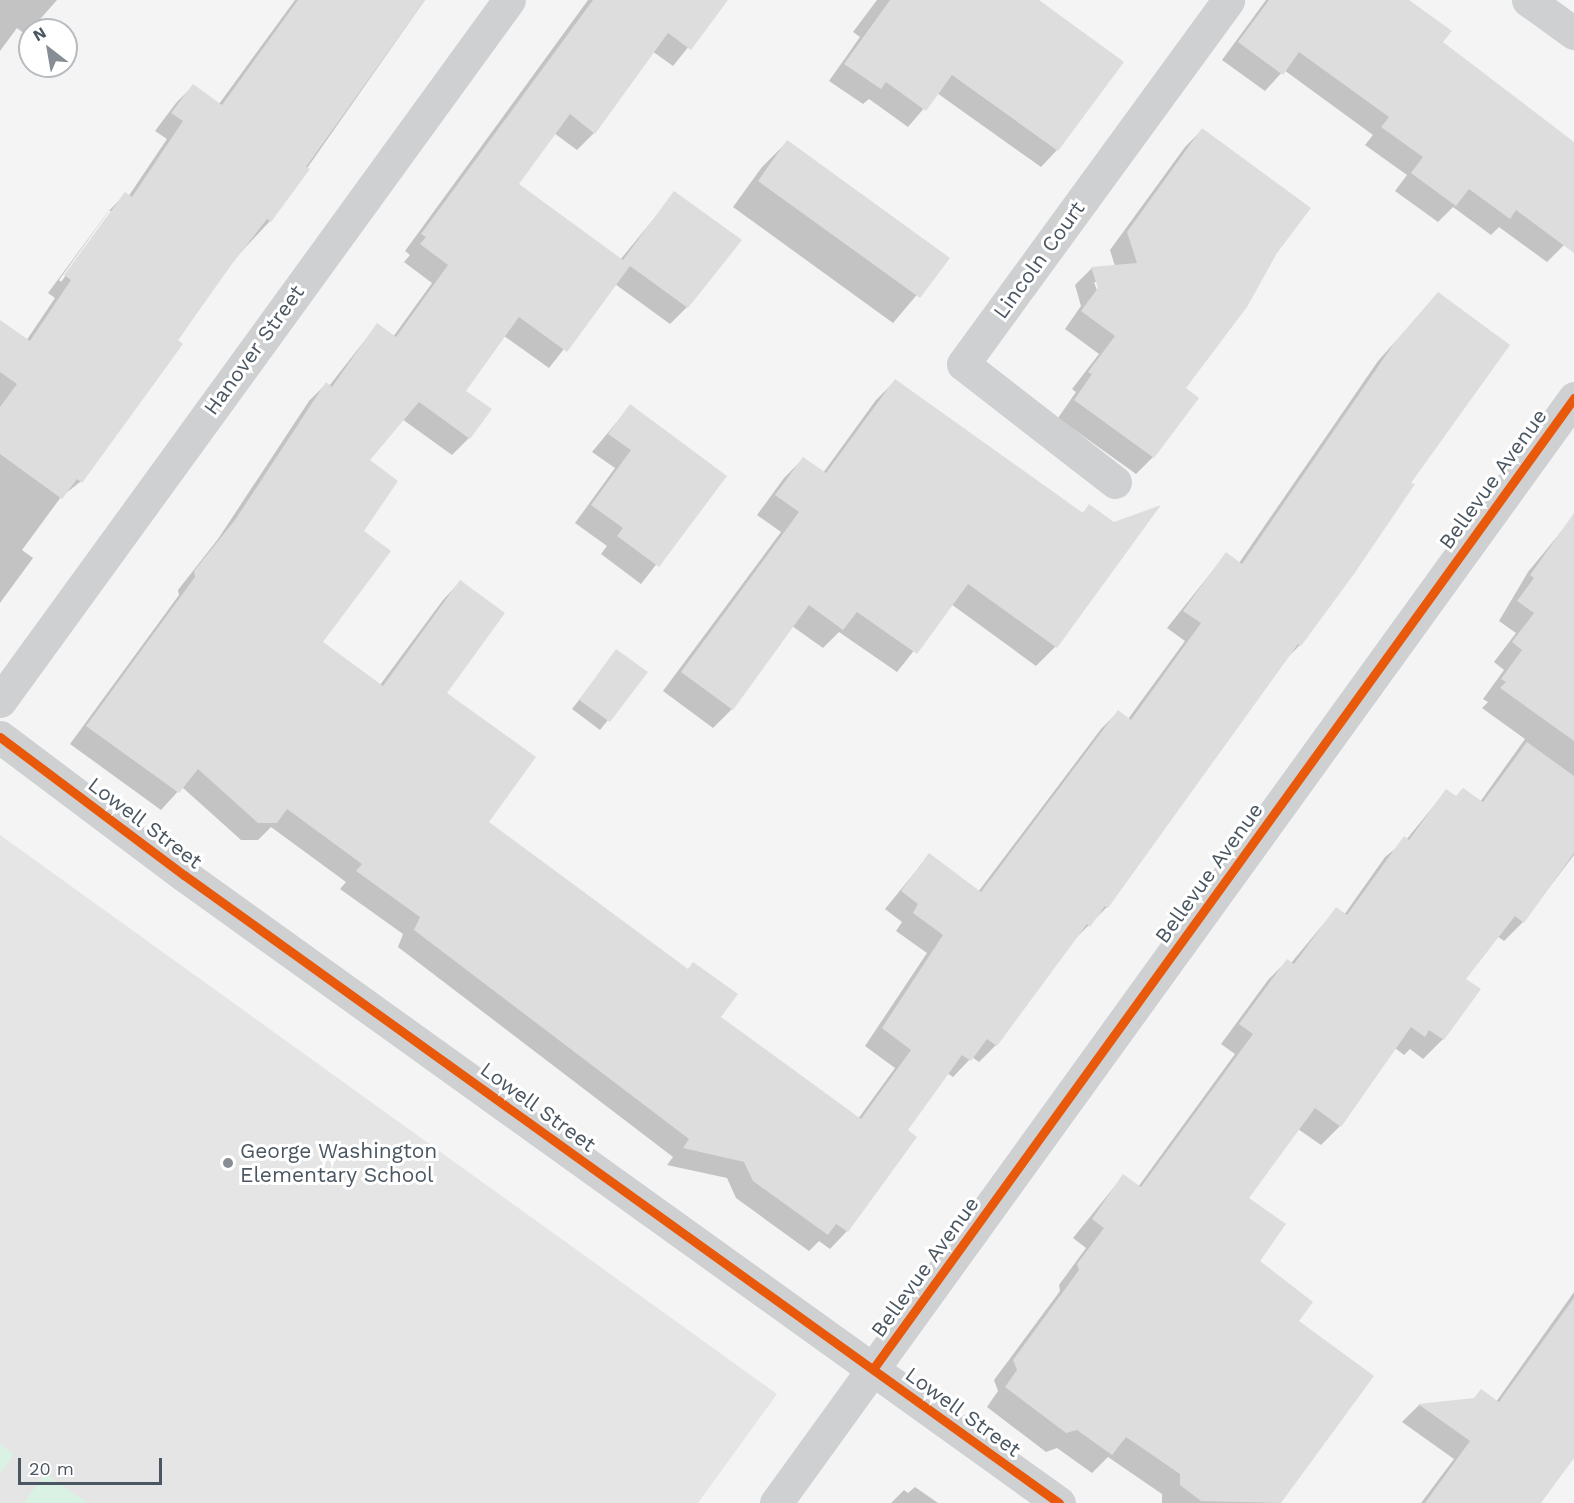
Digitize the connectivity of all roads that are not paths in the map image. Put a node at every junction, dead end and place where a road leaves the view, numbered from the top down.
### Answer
1 (509, 0) edge
2 (1228, 0) edge
3 (1528, 0) edge
4 (1574, 33) edge
5 (1574, 398) edge
6 (1115, 482) dead end
7 (0, 700) edge
8 (0, 737) edge
9 (873, 1369) junction
10 (776, 1503) edge
11 (1059, 1503) edge

1 - 7 street, Hanover Street
2 - 6 street, Lincoln Court
3 - 4 street
5 - 9 street, Bellevue Avenue
8 - 9 street, Lowell Street
9 - 10 street, Bellevue Avenue
9 - 11 street, Lowell Street

